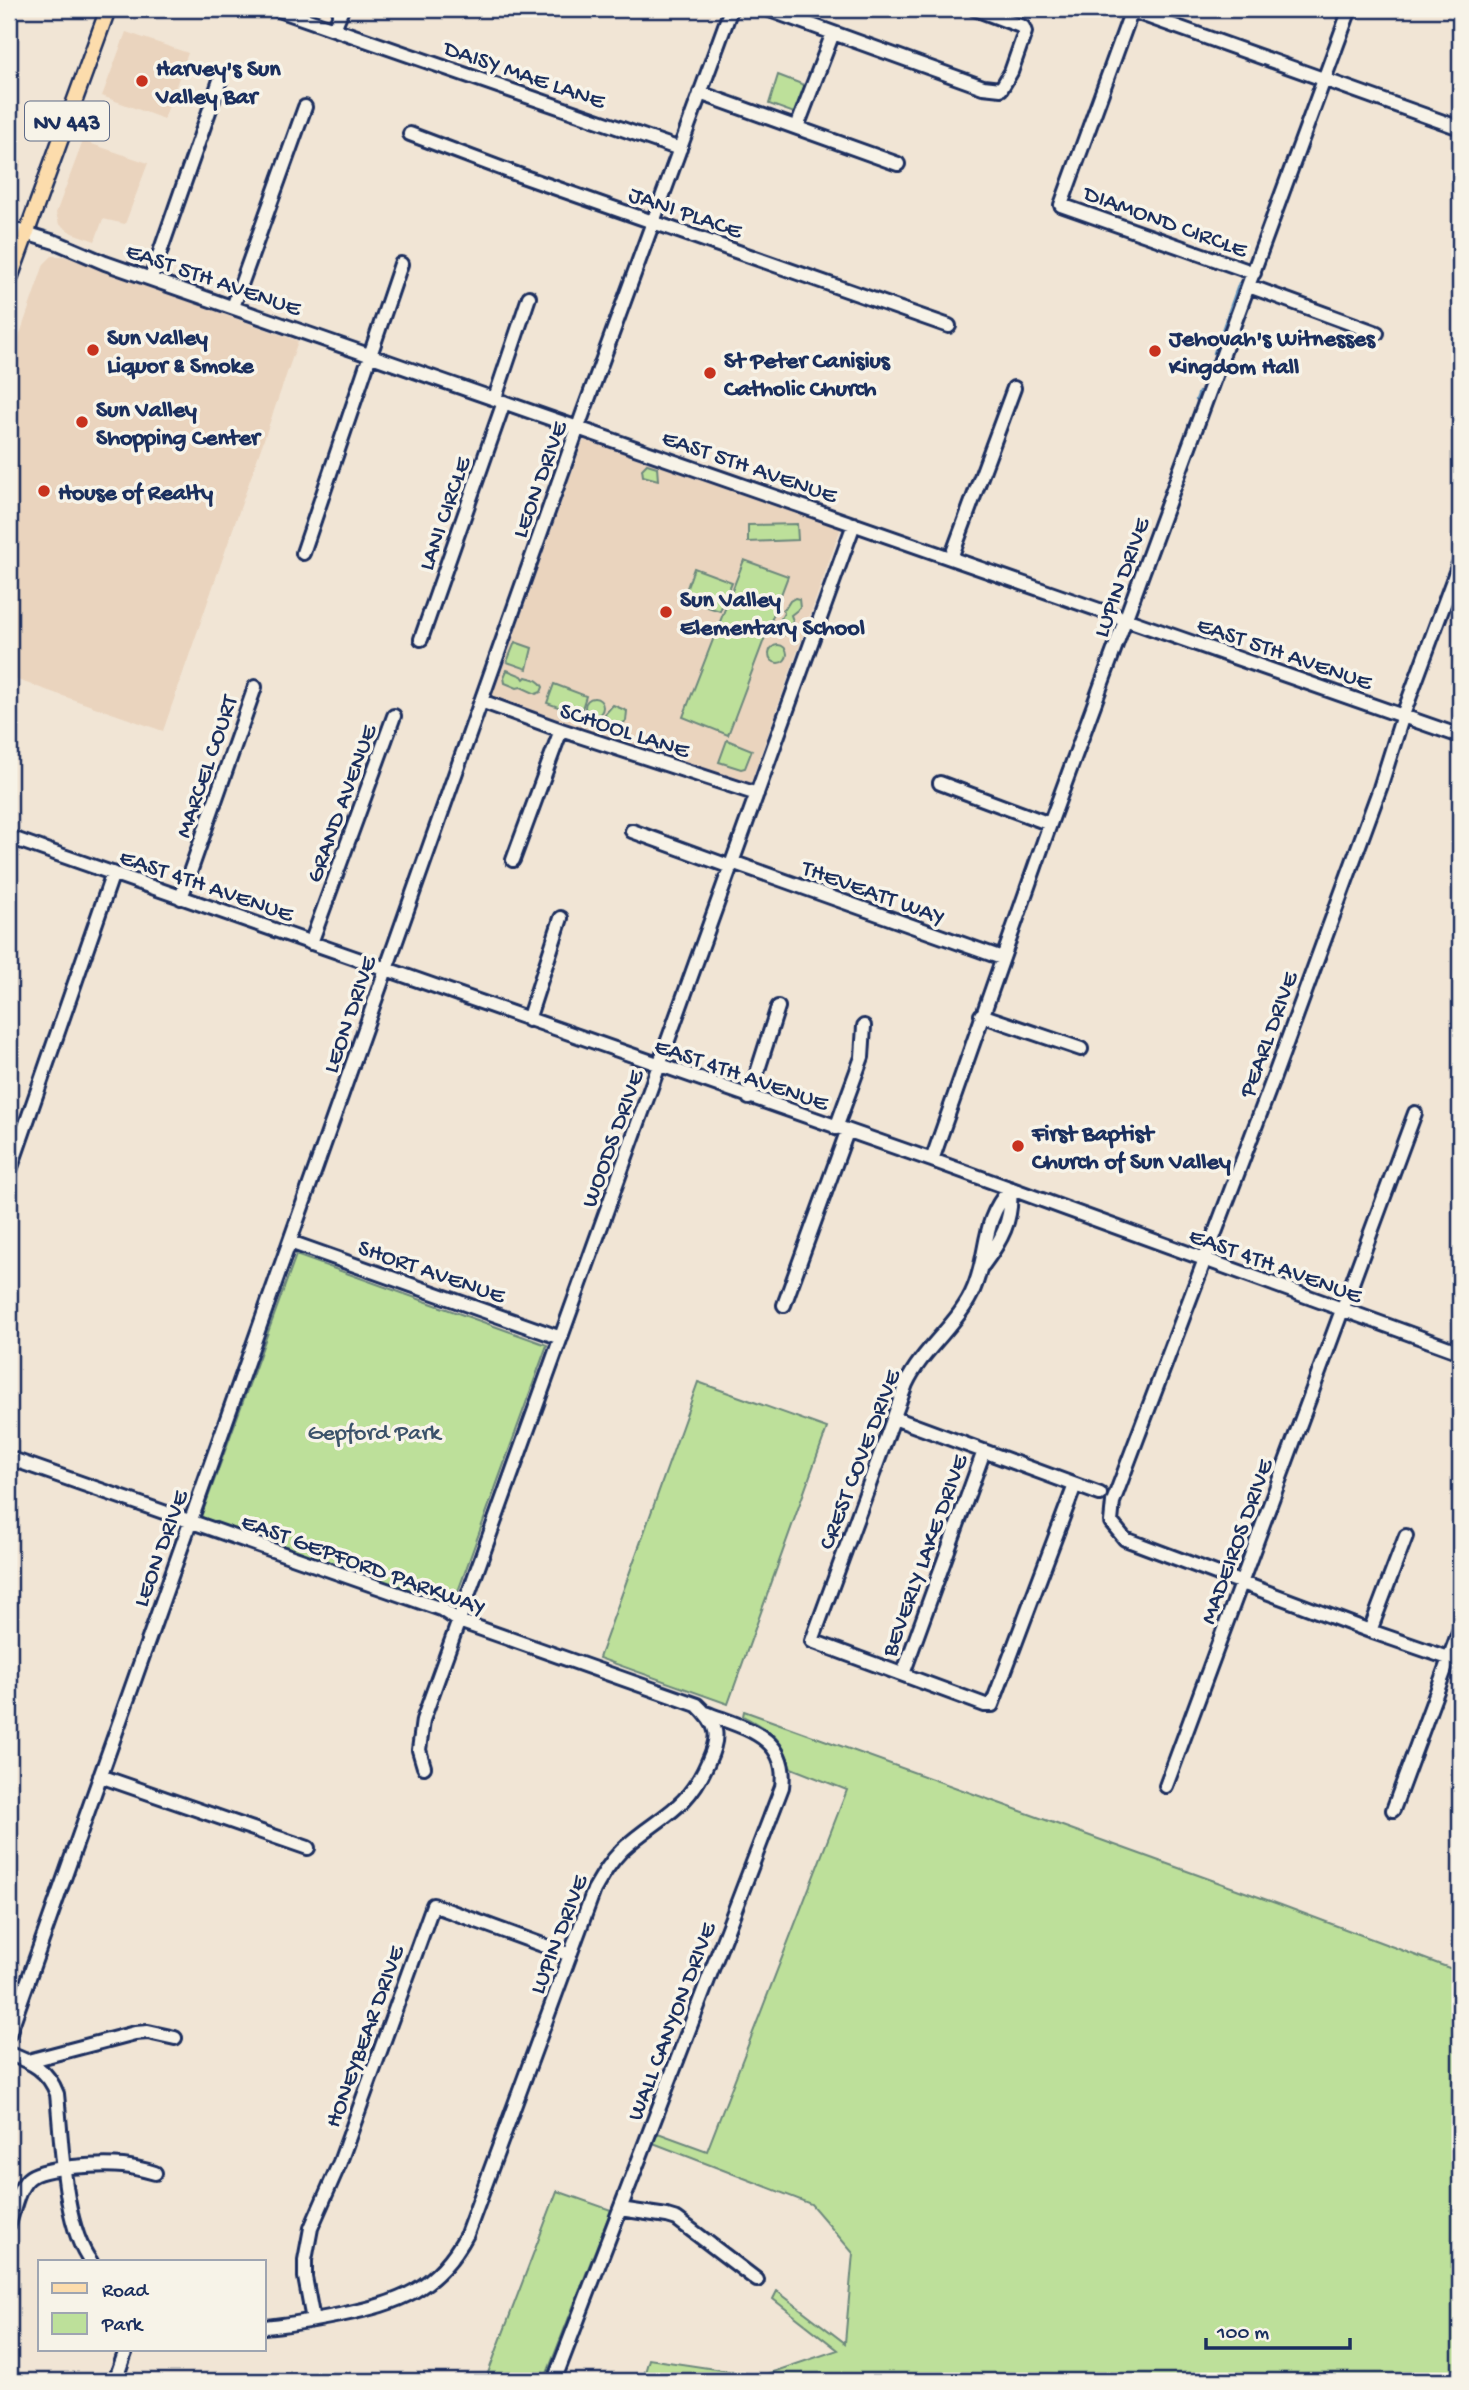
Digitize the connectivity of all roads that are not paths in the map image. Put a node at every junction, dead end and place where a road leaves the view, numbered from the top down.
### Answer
1 (108, 9) edge
2 (276, 9) edge
3 (342, 9) edge
4 (731, 9) edge
5 (768, 9) edge
6 (975, 9) edge
7 (1350, 9) edge
8 (1130, 10) edge
9 (334, 29) junction
10 (833, 33) junction
11 (220, 80) dead end
12 (1325, 80) junction
13 (700, 93) junction
14 (305, 107) dead end
15 (797, 127) junction
16 (1460, 128) edge
17 (410, 134) dead end
18 (680, 149) junction
19 (898, 164) dead end
20 (653, 222) junction
21 (9, 228) edge
22 (25, 233) junction
23 (401, 264) dead end
24 (151, 278) junction
25 (1252, 279) junction
26 (9, 281) edge
27 (529, 297) dead end
28 (233, 307) junction
29 (948, 326) dead end
30 (1377, 333) dead end
31 (371, 355) junction
32 (1014, 388) dead end
33 (499, 400) junction
34 (578, 427) junction
35 (854, 524) junction
36 (303, 553) dead end
37 (951, 558) junction
38 (1460, 561) edge
39 (1127, 619) junction
40 (421, 639) dead end
41 (255, 687) dead end
42 (481, 701) junction
43 (1403, 715) junction
44 (394, 716) dead end
45 (561, 730) junction
46 (1460, 736) edge
47 (940, 783) dead end
48 (757, 794) junction
49 (1050, 824) junction
50 (632, 831) dead end
51 (9, 836) edge
52 (513, 860) dead end
53 (732, 864) junction
54 (113, 873) junction
55 (181, 898) junction
56 (561, 918) dead end
57 (312, 943) junction
58 (1002, 958) junction
59 (386, 969) junction
60 (778, 1007) dead end
61 (981, 1015) junction
62 (528, 1020) junction
63 (864, 1026) dead end
64 (1081, 1049) dead end
65 (659, 1066) junction
66 (749, 1098) junction
67 (1415, 1113) dead end
68 (841, 1130) junction
69 (932, 1160) junction
70 (9, 1172) edge
71 (1010, 1189) junction
72 (290, 1242) junction
73 (1203, 1261) junction
74 (785, 1305) dead end
75 (1342, 1310) junction
76 (561, 1338) junction
77 (1460, 1352) edge
78 (894, 1418) junction
79 (984, 1451) junction
80 (9, 1458) edge
81 (1075, 1485) junction
82 (1100, 1494) dead end
83 (190, 1522) junction
84 (1406, 1536) dead end
85 (1242, 1582) junction
86 (459, 1622) junction
87 (1460, 1629) edge
88 (1370, 1631) junction
89 (1455, 1660) edge
90 (903, 1674) junction
91 (703, 1711) junction
92 (424, 1767) dead end
93 (100, 1776) junction
94 (1166, 1786) dead end
95 (1393, 1810) dead end
96 (308, 1848) dead end
97 (570, 1955) junction
98 (9, 2034) edge
99 (175, 2038) dead end
100 (9, 2054) edge
101 (28, 2061) junction
102 (66, 2169) junction
103 (155, 2174) dead end
104 (620, 2209) junction
105 (9, 2224) edge
106 (90, 2260) edge
107 (757, 2280) dead end
108 (313, 2320) junction
109 (266, 2327) edge
110 (125, 2352) edge
111 (115, 2381) edge
112 (554, 2381) edge

1 - 22 main road, NV 443
2 - 9 street, DAISY MAE LANE
3 - 9 street
4 - 13 street, LEON DRIVE
5 - 10 street
6 - 10 street
7 - 12 street, LUPIN DRIVE
8 - 12 street
8 - 25 street, DIAMOND CIRCLE
9 - 18 street, DAISY MAE LANE
10 - 15 street
11 - 24 street
12 - 16 street
12 - 25 street, LUPIN DRIVE
13 - 15 street
13 - 18 street, LEON DRIVE
14 - 28 street
15 - 19 street
17 - 20 street, JANI PLACE
18 - 20 street, LEON DRIVE
20 - 29 street, JANI PLACE
20 - 34 street, LEON DRIVE
21 - 22 street, EAST 5TH AVENUE
22 - 24 street, EAST 5TH AVENUE
22 - 26 main road, NV 443
23 - 31 street
24 - 28 street, EAST 5TH AVENUE
25 - 30 street
25 - 39 street, LUPIN DRIVE
27 - 33 street, LANI CIRCLE
28 - 31 street, EAST 5TH AVENUE
31 - 33 street, EAST 5TH AVENUE
31 - 36 street
32 - 37 street
33 - 34 street, EAST 5TH AVENUE
33 - 40 street, LANI CIRCLE
34 - 35 street, EAST 5TH AVENUE
34 - 42 street, LEON DRIVE
35 - 37 street, EAST 5TH AVENUE
35 - 48 street, WOODS DRIVE
37 - 39 street, EAST 5TH AVENUE
38 - 43 street, PEARL DRIVE
39 - 43 street, EAST 5TH AVENUE
39 - 49 street, LUPIN DRIVE
41 - 55 street, MARCEL COURT
42 - 45 street, SCHOOL LANE
42 - 59 street, LEON DRIVE
43 - 46 street, EAST 5TH AVENUE
43 - 73 street, PEARL DRIVE
44 - 57 street, GRAND AVENUE
45 - 48 street, SCHOOL LANE
45 - 52 street
47 - 49 street
48 - 53 street, WOODS DRIVE
49 - 58 street, LUPIN DRIVE
50 - 53 street, THEVEATT WAY
51 - 54 street, EAST 4TH AVENUE
53 - 58 street, THEVEATT WAY
53 - 65 street, WOODS DRIVE
54 - 55 street, EAST 4TH AVENUE
54 - 70 street
55 - 57 street, EAST 4TH AVENUE
56 - 62 street
57 - 59 street, EAST 4TH AVENUE
58 - 61 street, LUPIN DRIVE
59 - 62 street, EAST 4TH AVENUE
59 - 72 street, LEON DRIVE
60 - 66 street
61 - 64 street
61 - 69 street, LUPIN DRIVE
62 - 65 street, EAST 4TH AVENUE
63 - 68 street
65 - 66 street, EAST 4TH AVENUE
65 - 76 street, WOODS DRIVE
66 - 68 street, EAST 4TH AVENUE
67 - 75 street, MADEIROS DRIVE
68 - 69 street, EAST 4TH AVENUE
68 - 74 street
69 - 71 street, EAST 4TH AVENUE
71 - 73 street, EAST 4TH AVENUE
71 - 78 street, CREST COVE DRIVE
72 - 76 street, SHORT AVENUE
72 - 83 street, LEON DRIVE
73 - 75 street, EAST 4TH AVENUE
73 - 85 street, PEARL DRIVE
75 - 77 street, EAST 4TH AVENUE
75 - 85 street, MADEIROS DRIVE
76 - 86 street, WOODS DRIVE
78 - 79 street
78 - 90 street, CREST COVE DRIVE
79 - 81 street
79 - 90 street, BEVERLY LAKE DRIVE
80 - 83 street, EAST GEPFORD PARKWAY
81 - 82 street
81 - 90 street
83 - 86 street, EAST GEPFORD PARKWAY
83 - 93 street, LEON DRIVE
84 - 88 street
85 - 88 street
85 - 94 street, MADEIROS DRIVE
86 - 91 street, EAST GEPFORD PARKWAY
86 - 92 street, WOODS DRIVE
87 - 89 street
88 - 89 street
89 - 95 street
91 - 97 street, LUPIN DRIVE
91 - 104 street, WALL CANYON DRIVE
93 - 96 street
93 - 98 street, LEON DRIVE
97 - 108 street, LUPIN DRIVE
97 - 108 street, HONEYBEAR DRIVE
99 - 101 street
100 - 101 street
101 - 102 street
102 - 103 street
102 - 105 street
102 - 106 street
104 - 107 street
104 - 112 street, WALL CANYON DRIVE
108 - 109 street, LUPIN DRIVE
110 - 111 street

